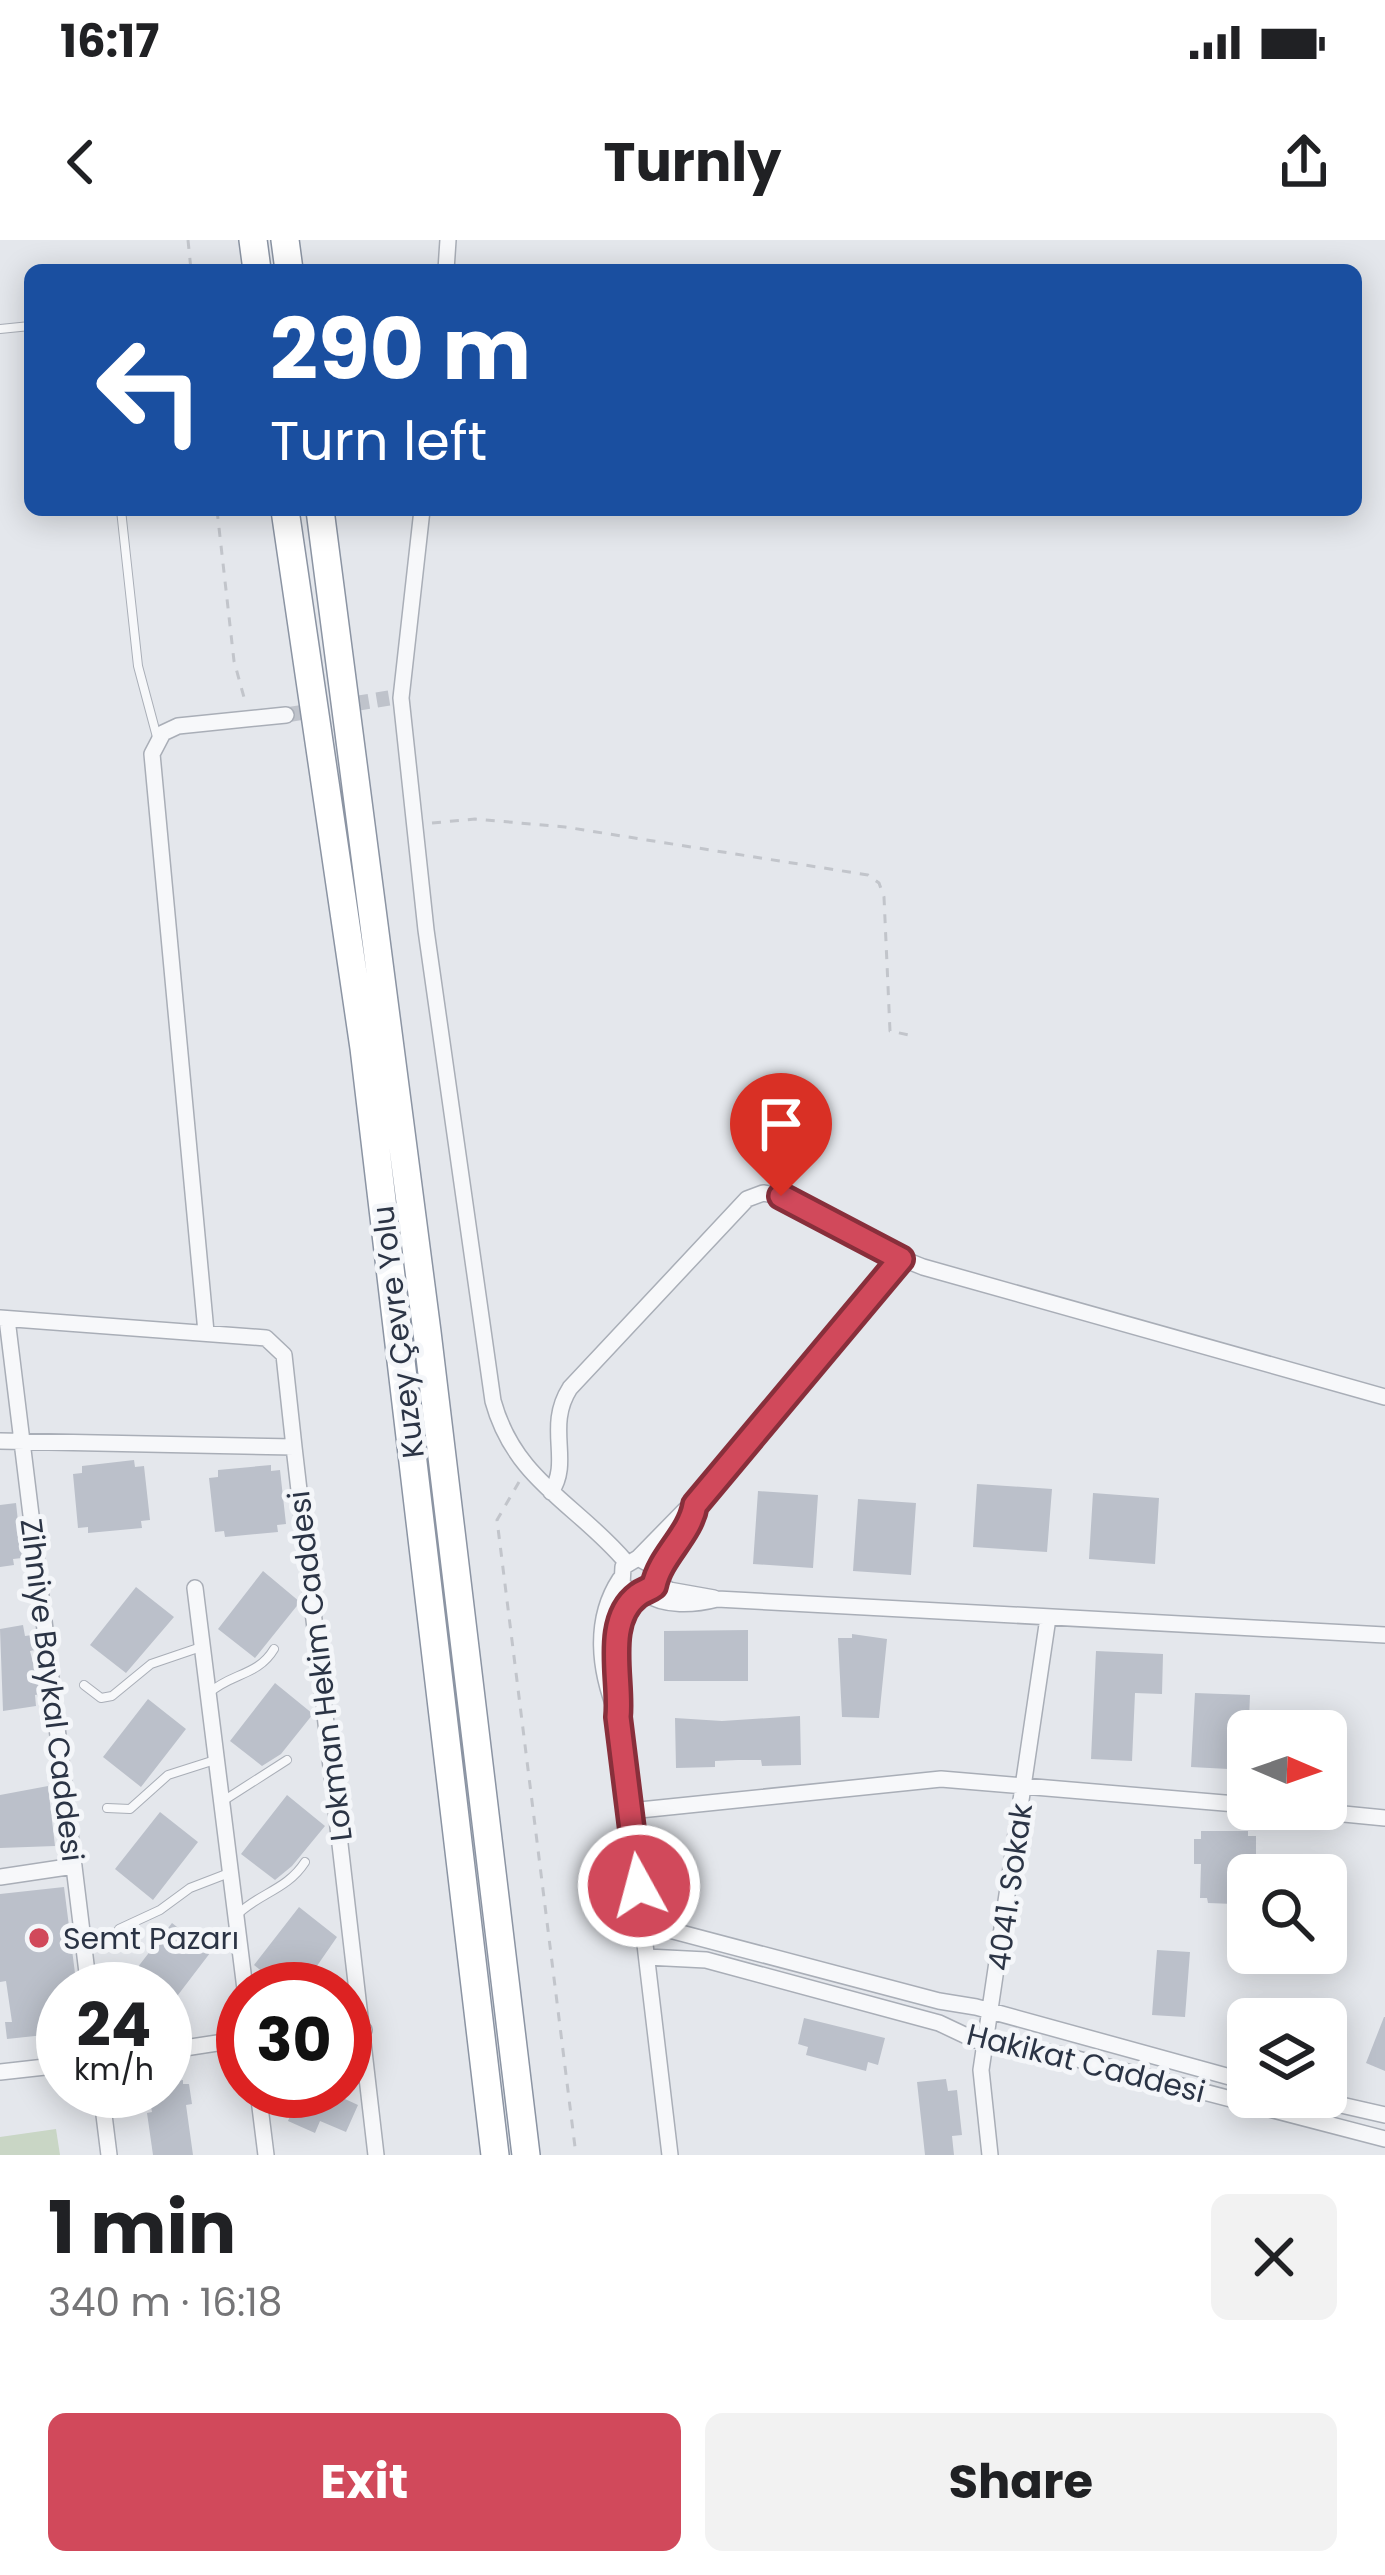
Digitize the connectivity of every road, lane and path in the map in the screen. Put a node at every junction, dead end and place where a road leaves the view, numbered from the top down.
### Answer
1 (122, 516) edge
2 (219, 516) edge
3 (286, 516) edge
4 (321, 516) edge
5 (421, 516) edge
6 (286, 716) tunnel mouth
7 (254, 718) junction
8 (158, 739) junction
9 (413, 825) junction
10 (914, 1036) dead end
11 (901, 1259) junction
12 (3, 1318) edge
13 (206, 1332) junction
14 (1385, 1397) edge
15 (0, 1441) edge
16 (22, 1442) junction
17 (294, 1447) junction
18 (528, 1471) junction
19 (551, 1492) junction
20 (695, 1505) junction
21 (628, 1567) junction
22 (656, 1576) junction
23 (195, 1588) dead end
24 (641, 1594) junction
25 (717, 1599) junction
26 (1048, 1618) junction
27 (1385, 1635) edge
28 (202, 1646) junction
29 (274, 1648) dead end
30 (84, 1684) dead end
31 (208, 1694) junction
32 (618, 1717) junction
33 (216, 1760) junction
34 (287, 1760) dead end
35 (1025, 1784) junction
36 (221, 1802) junction
37 (1227, 1803) edge
38 (106, 1808) dead end
39 (630, 1811) junction
40 (1347, 1814) edge
41 (1385, 1818) edge
42 (305, 1862) dead end
43 (74, 1866) junction
44 (230, 1873) junction
45 (0, 1876) edge
46 (236, 1916) junction
47 (643, 1923) junction
48 (119, 1930) dead end
49 (647, 1957) junction
50 (86, 1962) edge
51 (242, 1962) edge
52 (356, 1962) edge
53 (992, 2012) junction
54 (986, 2042) junction
55 (36, 2068) edge
56 (0, 2072) edge
57 (1227, 2076) edge
58 (1347, 2106) edge
59 (372, 2113) edge
60 (1385, 2115) edge
61 (104, 2118) edge
62 (261, 2118) edge
63 (1385, 2139) edge
64 (109, 2155) edge
65 (266, 2155) edge
66 (376, 2155) edge
67 (495, 2155) edge
68 (526, 2155) edge
69 (576, 2155) edge
70 (670, 2155) edge
71 (991, 2155) edge

1 - 8 lane
2 - 7 path
3 - 67 highway, Kuzey Çevre Yolu
4 - 68 highway, Kuzey Çevre Yolu
5 - 9 street
6 - 7 street
7 - 8 street
8 - 13 street
9 - 10 path
9 - 18 street
11 - 14 street
11 - 19 street
11 - 20 street
12 - 13 street
12 - 16 street, Zihniye Baykal Caddesi
13 - 17 street
15 - 16 street, Lokman Hekim Caddesi
16 - 17 street, Lokman Hekim Caddesi
16 - 43 street, Zihniye Baykal Caddesi
17 - 52 street, Lokman Hekim Caddesi
18 - 19 street
18 - 69 path
19 - 21 street
20 - 21 street
20 - 22 street
21 - 22 street
21 - 24 street
21 - 32 street
22 - 24 street
22 - 25 street
23 - 28 street
24 - 25 street
24 - 32 street
25 - 26 street
26 - 27 street
26 - 35 street, 4041. Sokak
28 - 30 lane
28 - 31 street
29 - 31 lane
31 - 33 street
32 - 39 street
33 - 36 street
33 - 38 lane
34 - 36 lane
35 - 37 street
35 - 39 street
35 - 53 street, 4041. Sokak
36 - 44 street
39 - 47 street
40 - 41 street
42 - 46 lane
43 - 45 street
43 - 50 street, Zihniye Baykal Caddesi
44 - 46 street
44 - 48 lane
46 - 51 street
47 - 49 street
47 - 53 street, Hakikat Caddesi
49 - 54 street, Hakikat Caddesi
49 - 70 street
53 - 54 street, 4041. Sokak
53 - 57 street, Hakikat Caddesi
54 - 63 street, Hakikat Caddesi
54 - 71 street, 4041. Sokak
55 - 56 street
58 - 60 street
59 - 66 street, Lokman Hekim Caddesi
61 - 64 street
62 - 65 street

